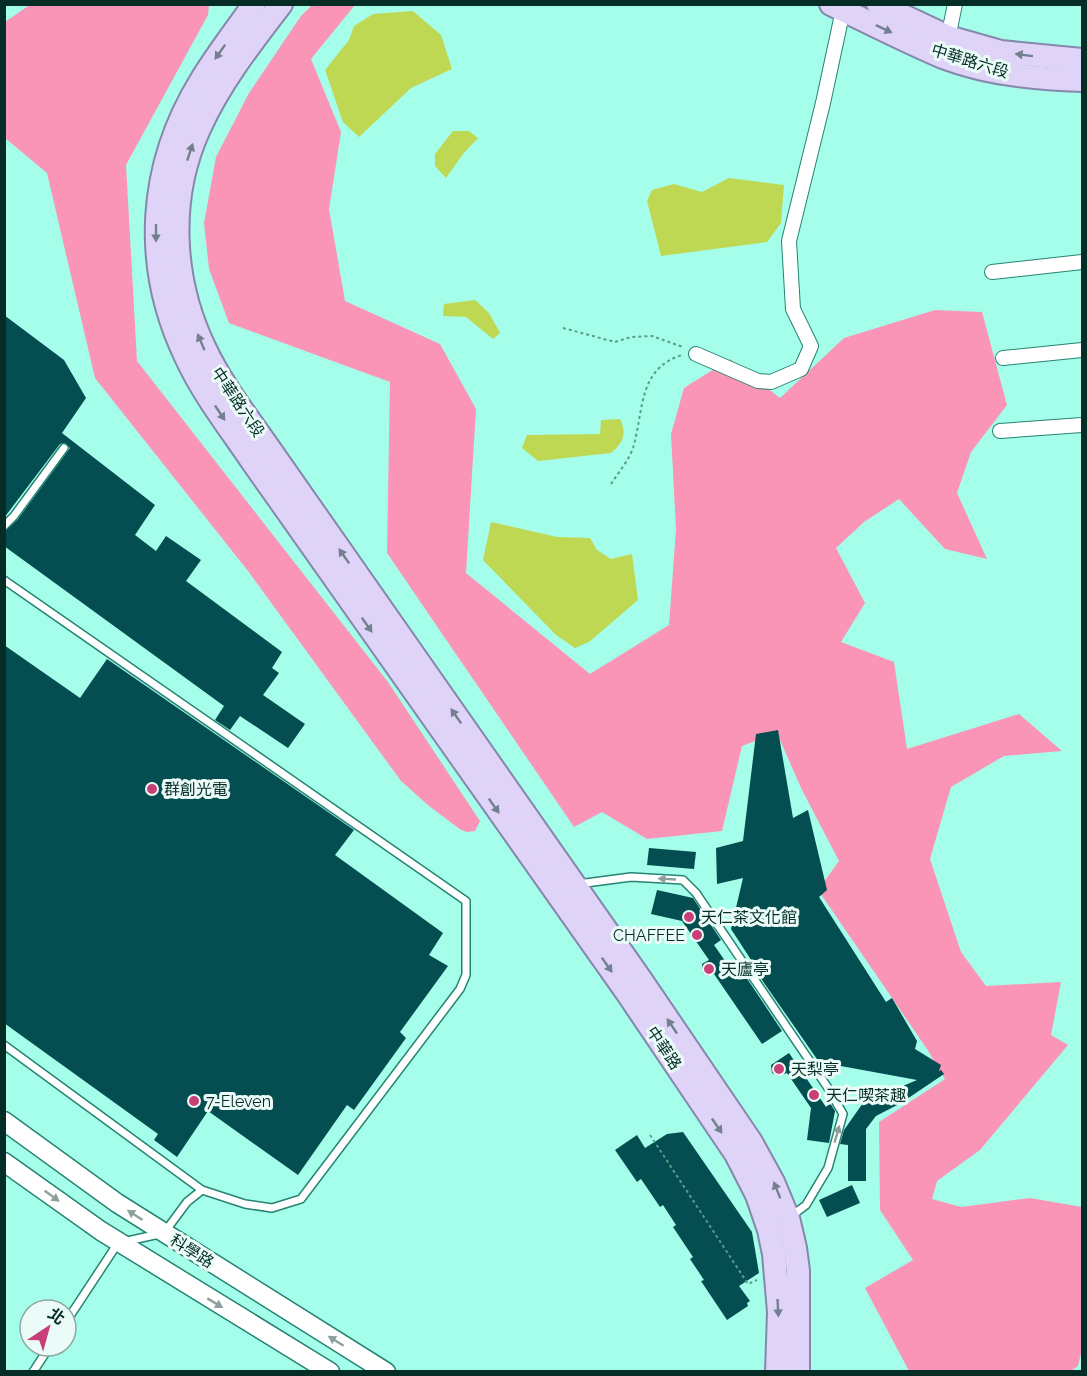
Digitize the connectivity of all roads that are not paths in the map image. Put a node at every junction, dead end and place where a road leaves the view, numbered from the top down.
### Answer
1 (254, 4) edge
2 (281, 4) edge
3 (878, 4) edge
4 (955, 4) edge
5 (837, 7) edge
6 (946, 47) junction
7 (1083, 60) edge
8 (1083, 80) edge
9 (1083, 262) edge
10 (992, 272) dead end
11 (1083, 350) edge
12 (696, 354) road end
13 (1003, 358) dead end
14 (1083, 425) edge
15 (1000, 431) dead end
16 (64, 448) dead end
17 (4, 526) edge
18 (4, 580) edge
19 (460, 759) joint
20 (489, 764) joint
21 (561, 877) junction
22 (4, 1045) edge
23 (683, 1059) junction
24 (4, 1122) edge
25 (4, 1162) edge
26 (202, 1190) junction
27 (788, 1218) junction
28 (164, 1233) junction
29 (118, 1243) junction
30 (78, 1304) edge
31 (42, 1358) edge
32 (33, 1371) edge
33 (330, 1371) edge
34 (386, 1371) edge
35 (777, 1371) edge
36 (798, 1371) edge

1 -> 19 main road, 中華路六段
20 -> 2 main road, 中華路六段
3 - 6 main road, 中華路六段
4 - 6 street
5 -> 6 main road, 中華路六段
5 - 12 street
7 -> 6 main road, 中華路六段
6 - 8 main road, 中華路六段
9 - 10 street
11 - 13 street
14 - 15 street
16 - 17 lane
18 - 26 lane
19 -> 21 main road, 中華路
20 - 21 main road, 中華路
21 - 23 main road, 中華路
27 -> 21 lane
22 - 26 lane
27 -> 23 main road, 中華路
23 -> 35 main road, 中華路
28 -> 24 street, 科學路
25 -> 29 street, 科學路
26 - 28 lane
27 - 36 main road, 中華路
28 - 29 lane
34 -> 28 street, 科學路
29 - 30 lane
29 -> 33 street, 科學路
31 - 32 lane

